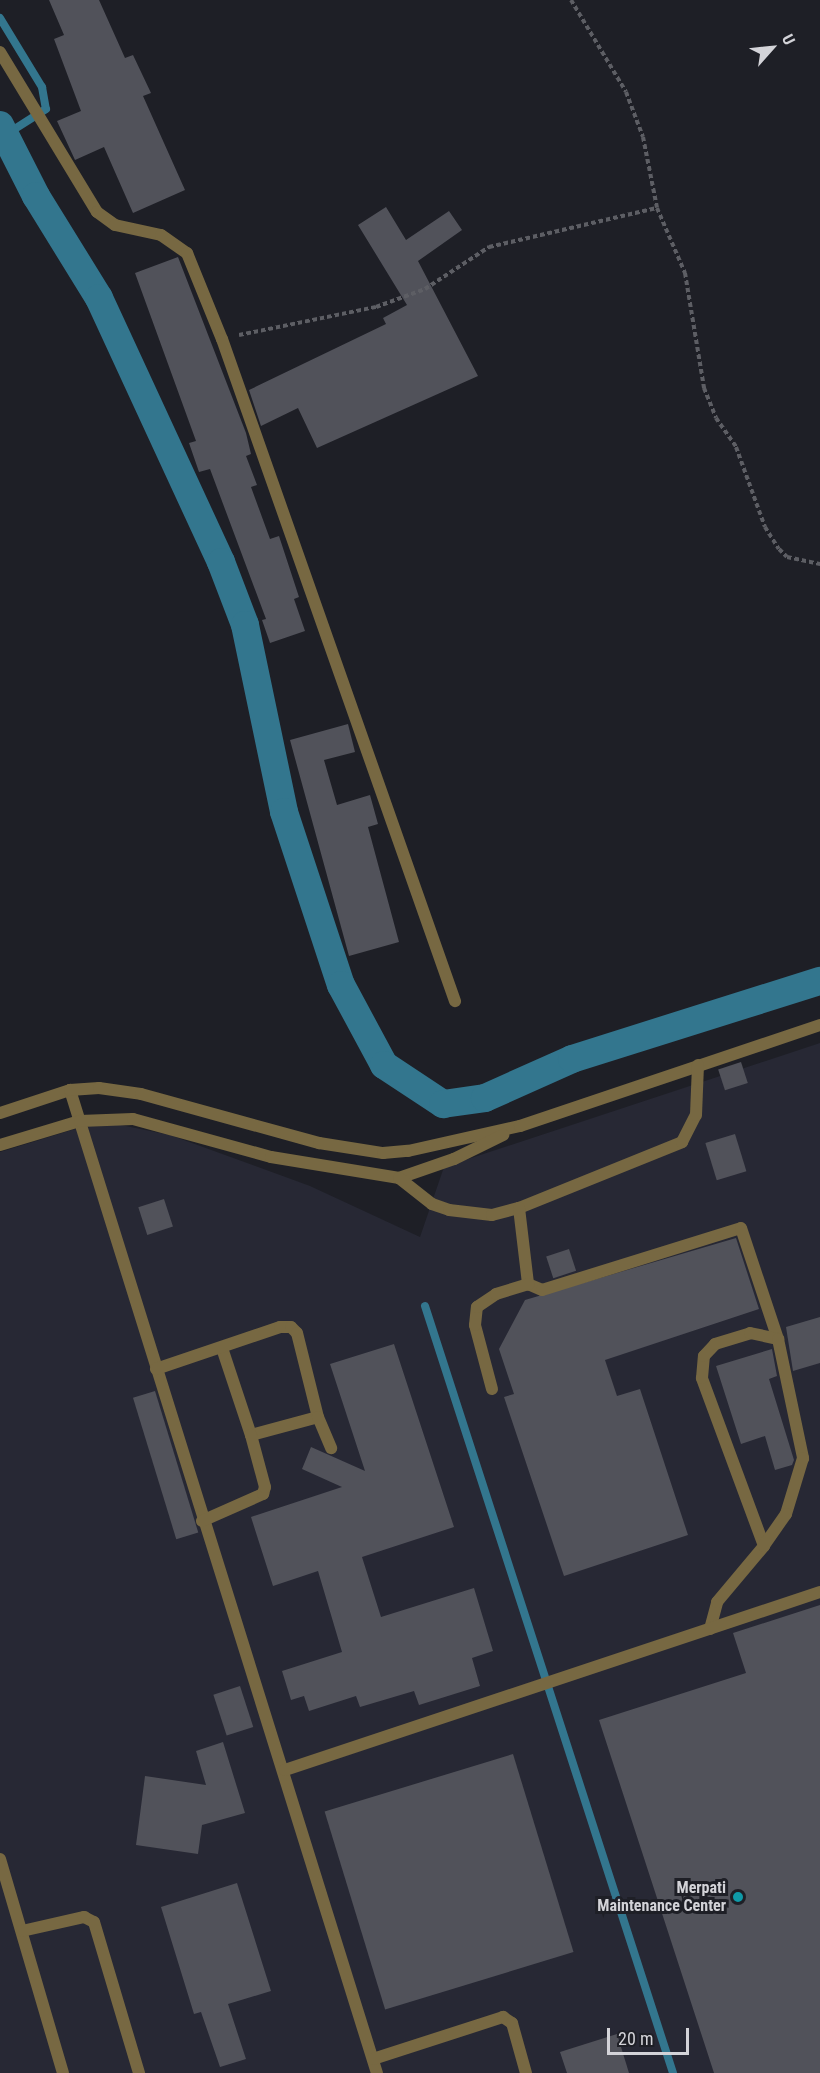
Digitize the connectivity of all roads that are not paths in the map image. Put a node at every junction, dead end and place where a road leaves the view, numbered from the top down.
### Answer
1 (0, 52) edge
2 (455, 1001) dead end
3 (820, 1025) edge
4 (698, 1065) junction
5 (70, 1090) junction
6 (0, 1113) edge
7 (80, 1121) junction
8 (520, 1126) junction
9 (0, 1145) edge
10 (399, 1179) junction
11 (519, 1208) junction
12 (528, 1284) junction
13 (777, 1339) junction
14 (222, 1348) junction
15 (156, 1369) junction
16 (492, 1389) dead end
17 (318, 1417) junction
18 (251, 1435) junction
19 (331, 1448) dead end
20 (202, 1521) junction
21 (764, 1546) junction
22 (820, 1592) edge
23 (710, 1629) junction
24 (285, 1770) junction
25 (0, 1859) edge
26 (22, 1931) junction
27 (373, 2059) junction
28 (63, 2073) edge
29 (139, 2073) edge
30 (377, 2073) edge
31 (526, 2073) edge

1 - 2 street
3 - 4 street
4 - 8 street
4 - 11 street
5 - 6 street
5 - 7 street
5 - 8 street
7 - 9 street
7 - 10 street
7 - 15 street
8 - 10 street
10 - 11 street
11 - 12 street
12 - 13 street
12 - 16 street
13 - 21 street
13 - 21 street
14 - 15 street
14 - 17 street
14 - 18 street
15 - 20 street
17 - 18 street
17 - 19 street
18 - 20 street
20 - 24 street
21 - 23 street
22 - 23 street
23 - 24 street
24 - 27 street
25 - 26 street
26 - 28 street
26 - 29 street
27 - 30 street
27 - 31 street

